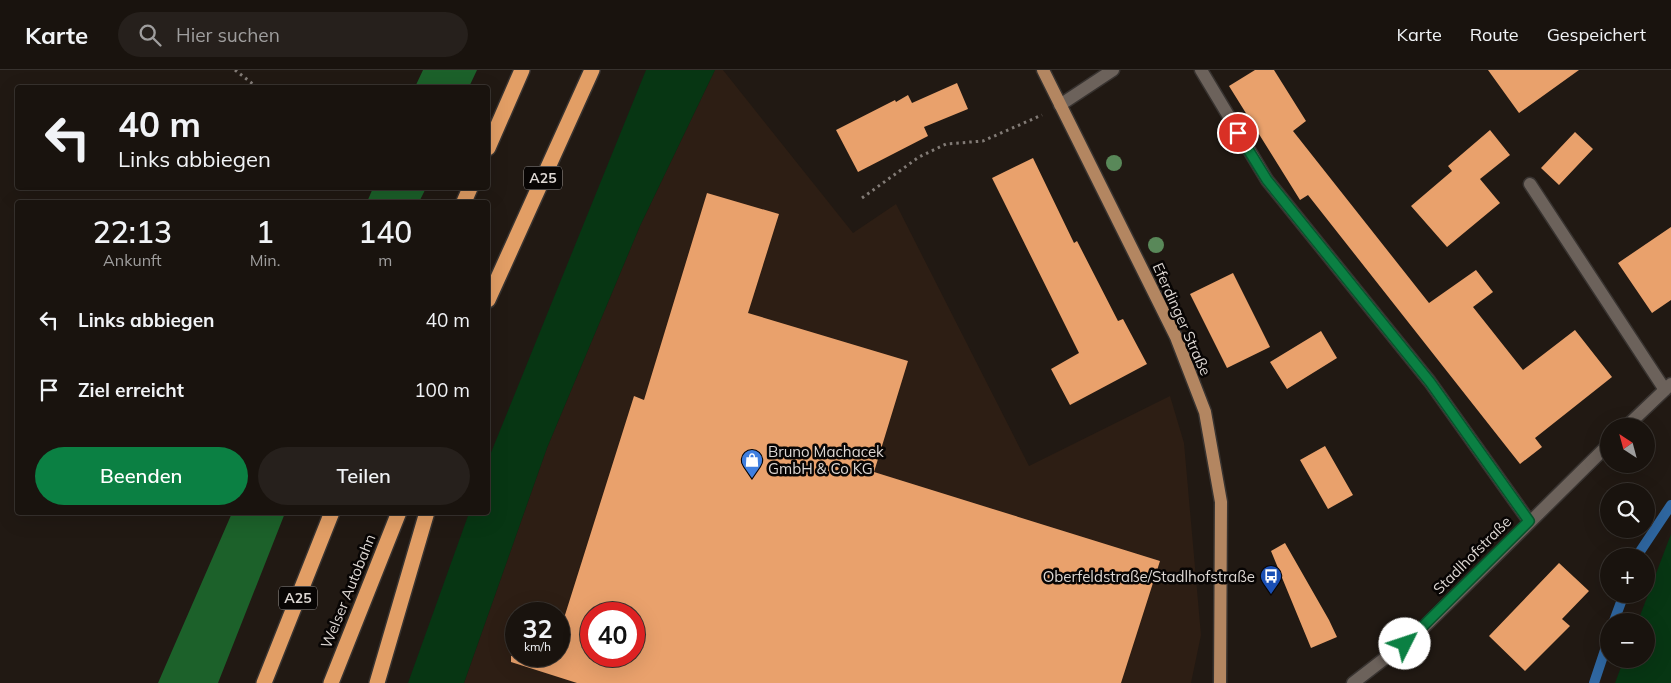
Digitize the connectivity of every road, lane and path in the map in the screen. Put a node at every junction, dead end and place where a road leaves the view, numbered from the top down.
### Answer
1 (235, 70) edge
2 (522, 70) edge
3 (592, 70) edge
4 (1043, 70) edge
5 (1113, 70) edge
6 (1201, 70) edge
7 (254, 85) edge
8 (1060, 105) junction
9 (490, 143) edge
10 (1530, 184) dead end
11 (862, 198) dead end
12 (494, 286) junction
13 (490, 295) edge
14 (490, 299) edge
15 (1668, 387) edge
16 (1635, 418) edge
17 (1600, 453) edge
18 (331, 515) edge
19 (397, 515) edge
20 (426, 515) edge
21 (1529, 521) junction
22 (1361, 681) edge
23 (264, 683) edge
24 (331, 683) edge
25 (377, 683) edge
26 (1220, 683) edge

1 - 7 path
2 - 9 highway
3 - 12 highway, A25
4 - 8 main road, Eferdinger Straße
5 - 8 street
6 - 21 street
8 - 11 path
8 - 26 main road, Eferdinger Straße
10 - 15 street
12 - 13 highway, A25
12 - 14 highway
15 - 16 street
17 - 21 street, Stadlhofstraße
18 - 23 highway, A25
19 - 24 highway, Welser Autobahn
20 - 25 highway
21 - 22 street, Stadlhofstraße

